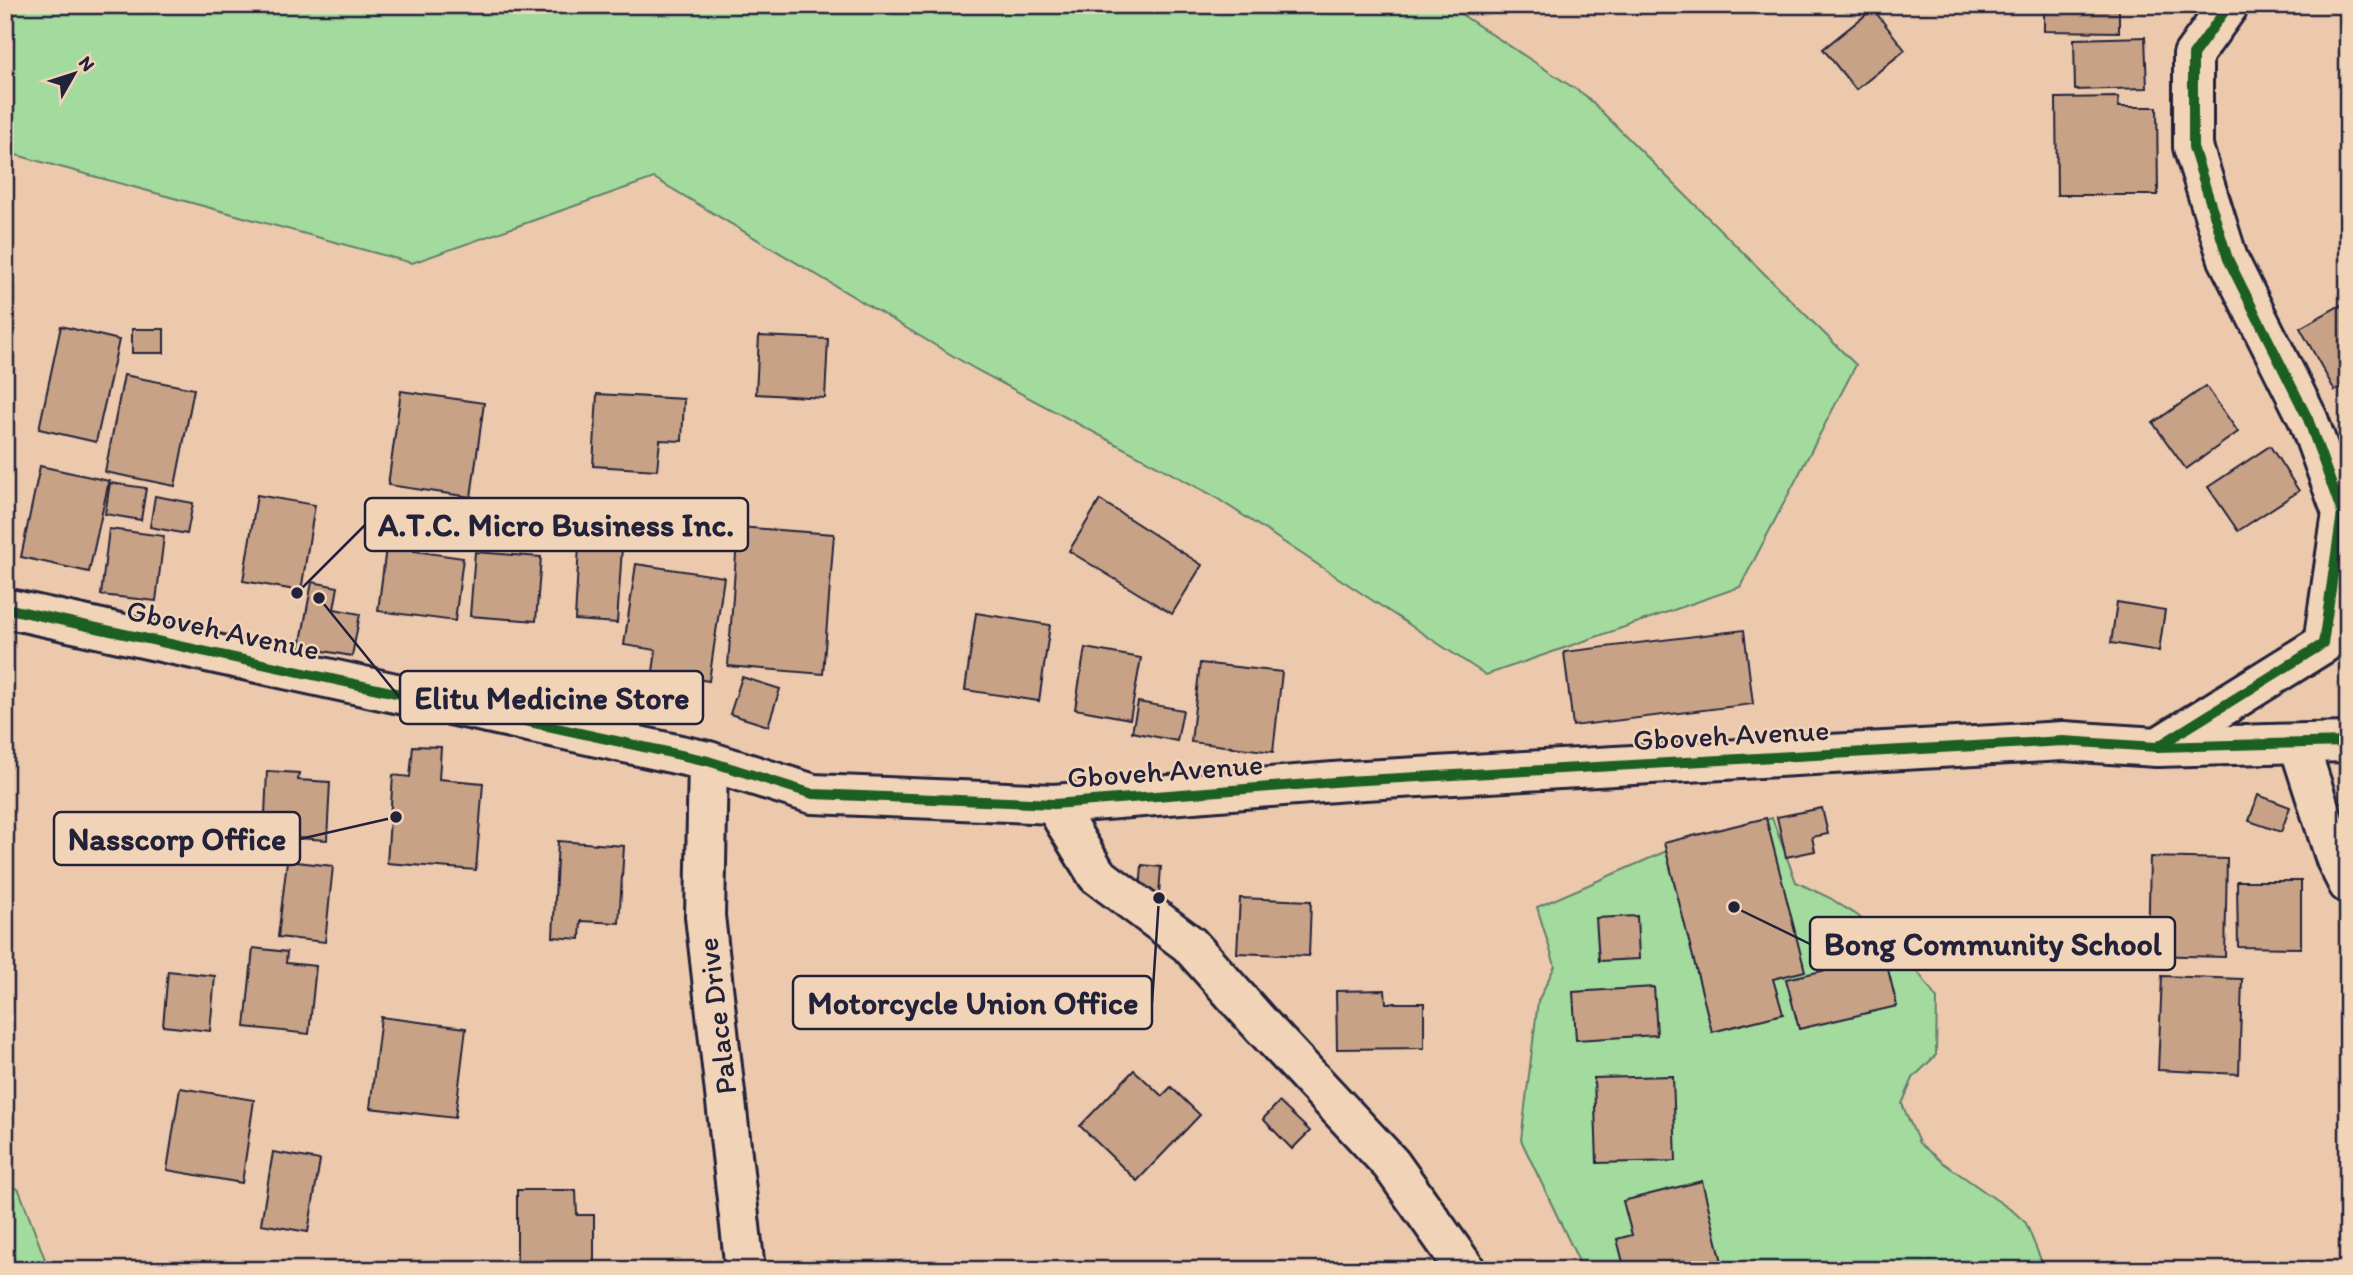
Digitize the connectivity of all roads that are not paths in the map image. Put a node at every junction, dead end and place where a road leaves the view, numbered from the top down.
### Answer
1 (2229, 5) edge
2 (5, 608) edge
3 (2335, 634) edge
4 (2348, 742) edge
5 (2300, 744) junction
6 (2157, 747) junction
7 (708, 761) junction
8 (1055, 804) junction
9 (2348, 884) edge
10 (745, 1270) edge
11 (1466, 1270) edge

1 - 3 street
2 - 7 street, Gboveh Avenue
3 - 6 street
4 - 5 street, Gboveh Avenue
5 - 6 street, Gboveh Avenue
5 - 9 street
6 - 8 street, Gboveh Avenue
7 - 8 street, Gboveh Avenue
7 - 10 street, Palace Drive
8 - 11 street

